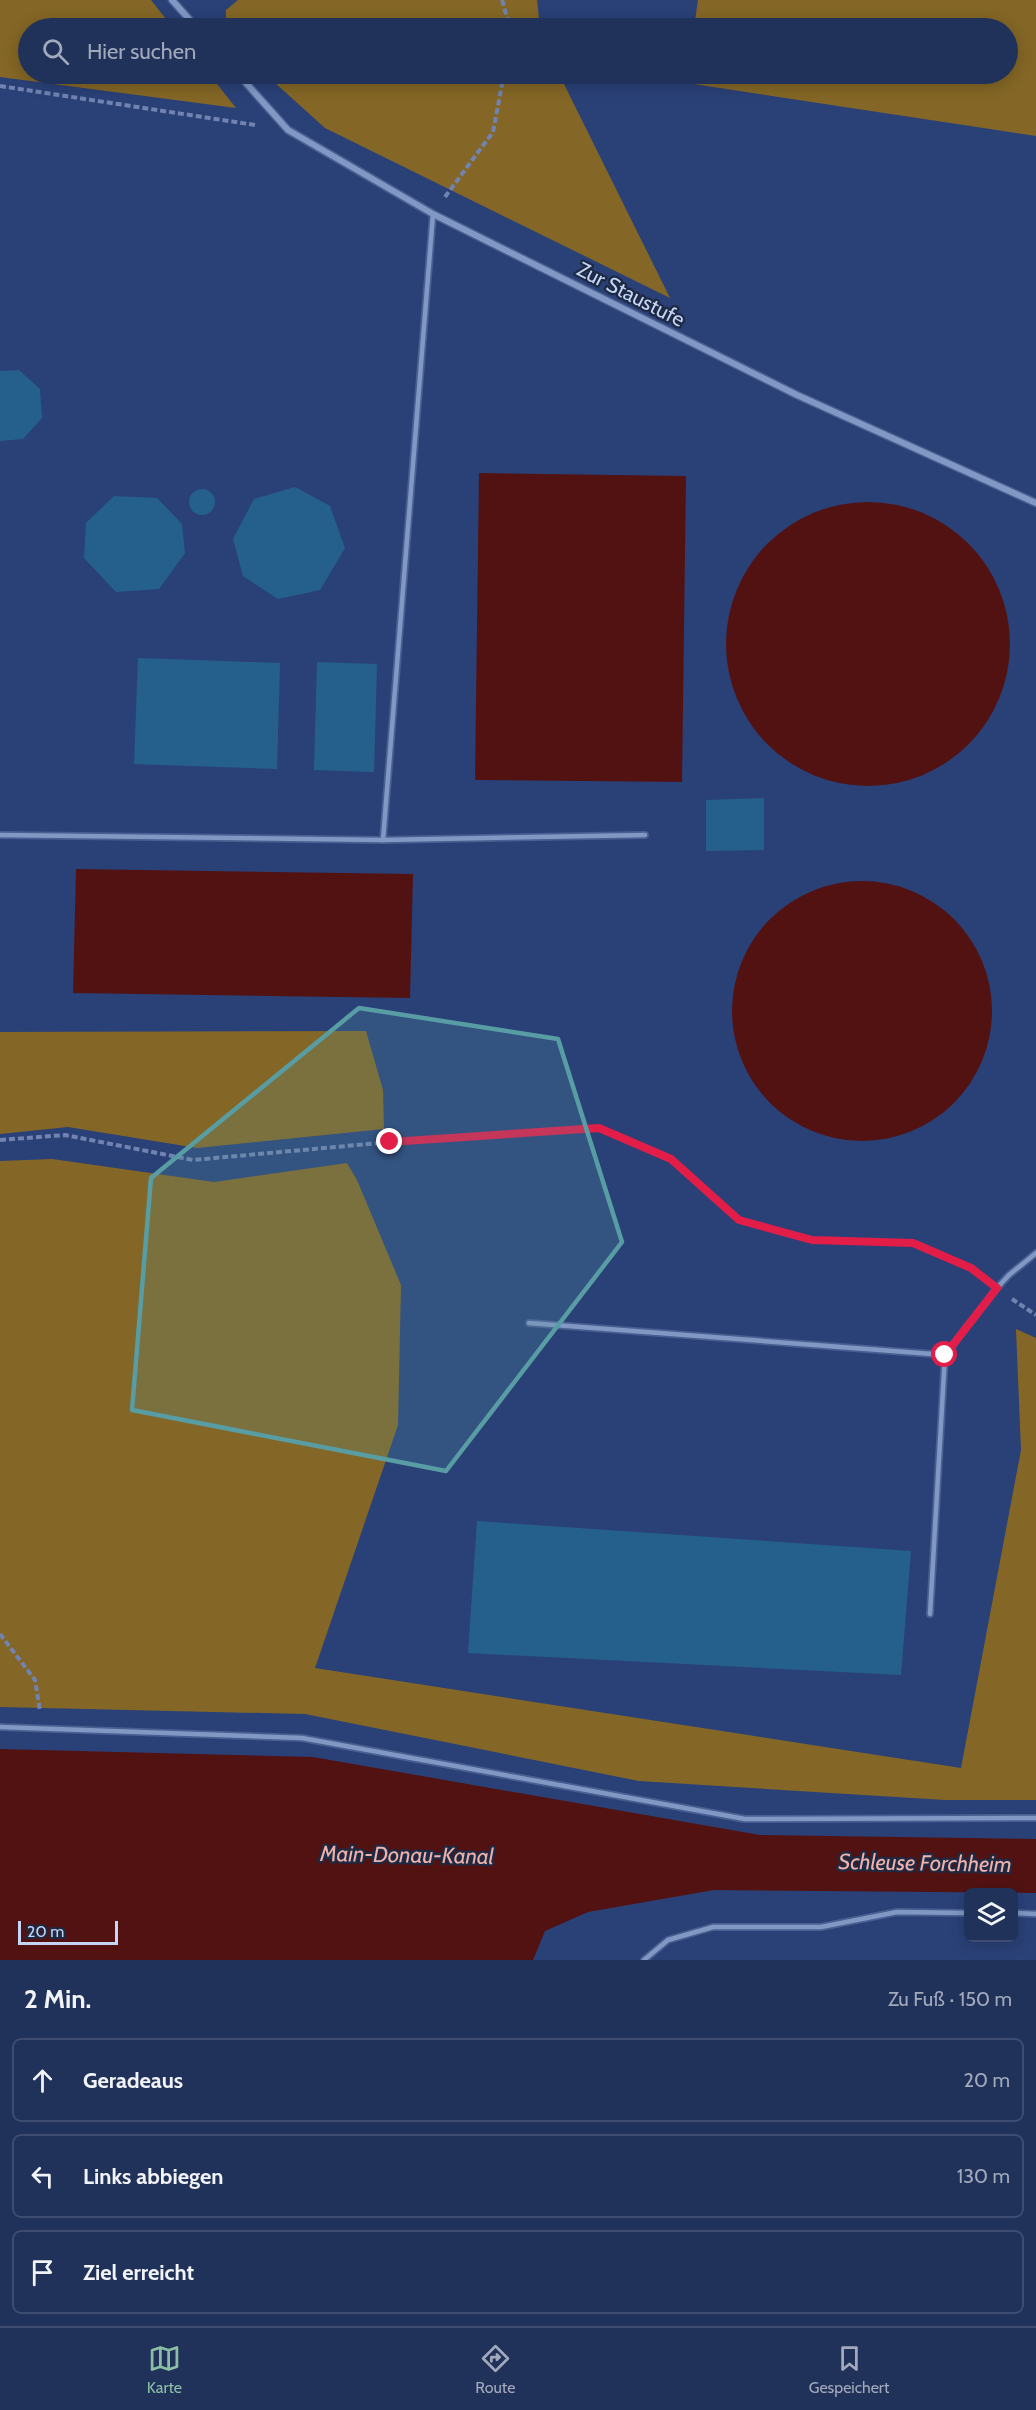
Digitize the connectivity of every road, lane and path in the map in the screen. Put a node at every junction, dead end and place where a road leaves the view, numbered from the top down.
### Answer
1 (172, 0) edge
2 (502, 0) edge
3 (188, 18) edge
4 (507, 18) edge
5 (247, 84) edge
6 (502, 84) edge
7 (0, 86) edge
8 (288, 130) junction
9 (433, 214) junction
10 (1036, 503) edge
11 (0, 835) edge
12 (645, 835) dead end
13 (384, 840) junction
14 (0, 1140) edge
15 (1036, 1252) edge
16 (997, 1288) junction
17 (1036, 1315) edge
18 (529, 1323) dead end
19 (945, 1355) junction
20 (930, 1614) dead end
21 (0, 1634) edge
22 (0, 1727) edge
23 (43, 1728) junction
24 (1036, 1818) edge
25 (964, 1913) edge
26 (1018, 1913) edge
27 (1036, 1914) edge
28 (644, 1960) edge

1 - 3 street
2 - 4 path
5 - 8 street, Zur Staustufe
6 - 9 path
7 - 8 path
8 - 9 street, Zur Staustufe
9 - 10 street, Zur Staustufe
9 - 13 lane
11 - 13 lane
12 - 13 lane
14 - 16 path
15 - 16 lane
16 - 17 path
16 - 19 lane
18 - 19 lane
19 - 20 lane
21 - 23 path
22 - 23 lane
23 - 24 lane
25 - 28 lane
26 - 27 lane

